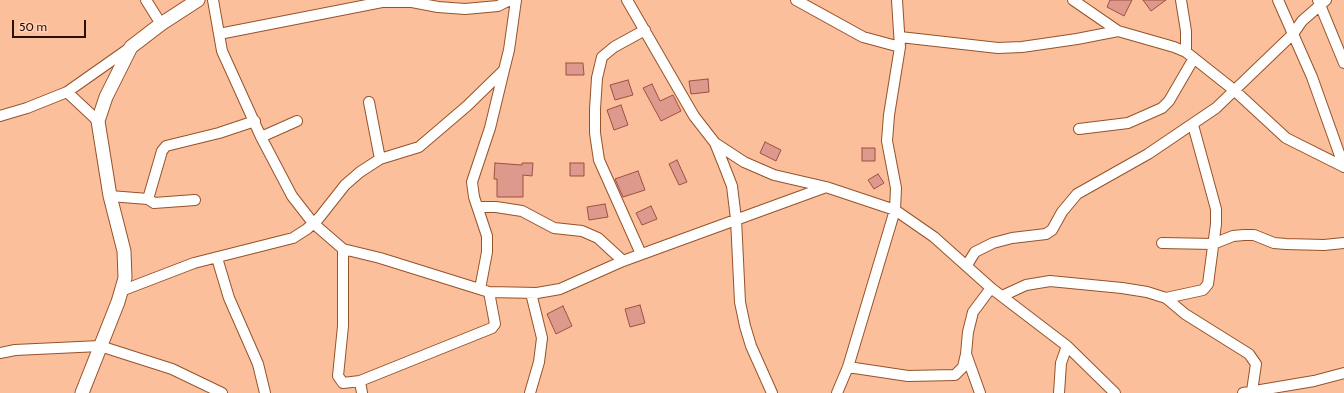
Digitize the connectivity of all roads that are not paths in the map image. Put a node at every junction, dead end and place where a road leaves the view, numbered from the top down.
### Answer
1 (146, 0) edge
2 (198, 0) edge
3 (213, 0) edge
4 (510, 0) edge
5 (516, 0) edge
6 (627, 0) edge
7 (796, 0) edge
8 (897, 0) edge
9 (1073, 0) edge
10 (1181, 0) edge
11 (1278, 0) edge
12 (394, 1) edge
13 (1321, 2) edge
14 (161, 24) junction
15 (644, 30) junction
16 (1118, 31) junction
17 (219, 34) junction
18 (1293, 34) junction
19 (900, 42) junction
20 (131, 47) junction
21 (1190, 55) junction
22 (1344, 63) edge
23 (504, 70) junction
24 (1234, 90) junction
25 (67, 92) junction
26 (369, 102) dead end
27 (0, 116) edge
28 (98, 121) junction
29 (255, 121) junction
30 (297, 121) dead end
31 (1193, 125) junction
32 (1079, 129) dead end
33 (261, 137) junction
34 (714, 143) junction
35 (380, 159) junction
36 (1344, 167) edge
37 (826, 187) junction
38 (110, 196) junction
39 (148, 199) junction
40 (195, 200) dead end
41 (478, 207) junction
42 (895, 210) junction
43 (736, 219) junction
44 (313, 223) junction
45 (1162, 243) dead end
46 (1344, 243) edge
47 (1213, 244) junction
48 (343, 248) junction
49 (641, 254) junction
50 (217, 258) junction
51 (623, 261) junction
52 (967, 265) junction
53 (991, 288) junction
54 (121, 291) junction
55 (485, 291) junction
56 (531, 293) junction
57 (1002, 296) junction
58 (1166, 298) junction
59 (100, 346) junction
60 (1067, 346) junction
61 (0, 353) edge
62 (966, 354) junction
63 (848, 367) junction
64 (1344, 373) edge
65 (360, 381) junction
66 (1247, 392) edge
67 (82, 393) edge
68 (222, 393) edge
69 (265, 393) edge
70 (362, 393) edge
71 (530, 393) edge
72 (772, 393) edge
73 (837, 393) edge
74 (980, 393) edge
75 (1059, 393) edge
76 (1115, 393) edge

1 - 14 street
2 - 14 street
3 - 17 street
4 - 12 street
5 - 23 street
6 - 15 street
7 - 19 street
8 - 19 street
9 - 16 street
10 - 21 street
11 - 18 street
12 - 17 street
13 - 18 street
13 - 22 street
14 - 20 street
15 - 34 street
15 - 49 street
16 - 19 street
16 - 21 street
17 - 29 street
18 - 24 street
18 - 36 street
19 - 42 street
20 - 25 street
20 - 28 street
21 - 24 street
21 - 32 street
23 - 35 street
23 - 41 street
24 - 31 street
24 - 36 street
25 - 27 street
25 - 28 street
26 - 35 street
28 - 38 street
29 - 33 street
29 - 39 street
30 - 33 street
31 - 47 street
31 - 52 street
33 - 44 street
34 - 37 street
34 - 43 street
35 - 44 street
37 - 42 street
37 - 43 street
38 - 39 street
38 - 54 street
39 - 40 street
41 - 51 street
41 - 55 street
42 - 52 street
42 - 63 street
43 - 49 street
43 - 72 street
44 - 48 street
44 - 50 street
45 - 47 street
46 - 47 street
47 - 58 street
48 - 55 street
48 - 65 street
49 - 51 street
50 - 54 street
50 - 69 street
51 - 56 street
52 - 53 street
53 - 57 street
53 - 62 street
54 - 59 street
55 - 56 street
55 - 65 street
56 - 71 street
57 - 58 street
57 - 60 street
58 - 66 street
59 - 61 street
59 - 67 street
59 - 68 street
60 - 75 street
60 - 76 street
62 - 63 street
62 - 74 street
63 - 73 street
64 - 66 street
65 - 70 street

